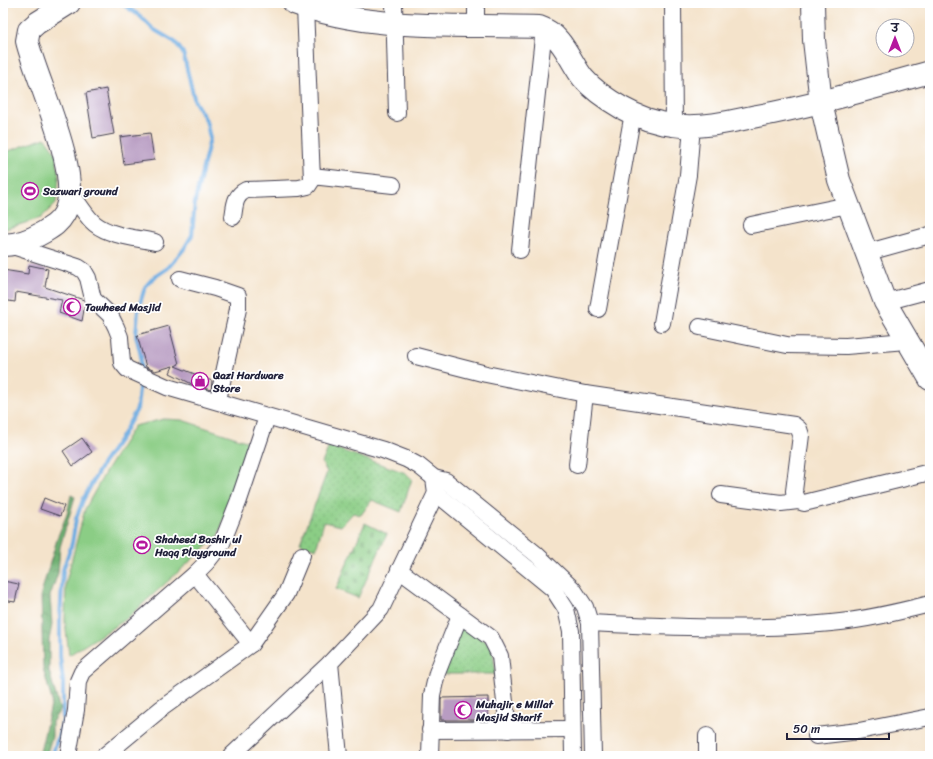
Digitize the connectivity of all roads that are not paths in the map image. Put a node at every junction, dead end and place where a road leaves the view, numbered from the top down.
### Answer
1 (69, 3) edge
2 (476, 3) edge
3 (673, 3) edge
4 (813, 3) edge
5 (299, 5) edge
6 (345, 10) edge
7 (394, 14) edge
8 (476, 25) junction
9 (544, 28) junction
10 (930, 72) edge
11 (821, 103) junction
12 (397, 113) dead end
13 (633, 113) junction
14 (683, 126) junction
15 (312, 176) junction
16 (393, 185) dead end
17 (68, 194) junction
18 (848, 205) junction
19 (233, 217) dead end
20 (751, 225) dead end
21 (930, 235) edge
22 (155, 242) dead end
23 (6, 245) edge
24 (520, 250) dead end
25 (865, 253) junction
26 (180, 279) dead end
27 (930, 290) edge
28 (884, 302) junction
29 (598, 309) dead end
30 (662, 323) dead end
31 (700, 328) dead end
32 (906, 341) junction
33 (416, 356) dead end
34 (930, 379) edge
35 (585, 394) junction
36 (218, 400) junction
37 (267, 417) junction
38 (577, 465) dead end
39 (930, 472) edge
40 (435, 486) junction
41 (721, 495) dead end
42 (798, 501) junction
43 (302, 556) dead end
44 (399, 570) junction
45 (194, 574) junction
46 (930, 604) edge
47 (460, 615) junction
48 (590, 623) junction
49 (251, 644) junction
50 (330, 663) junction
51 (930, 717) edge
52 (572, 729) junction
53 (430, 730) junction
54 (508, 730) junction
55 (707, 736) dead end
56 (816, 736) dead end
57 (68, 756) edge
58 (104, 756) edge
59 (231, 756) edge
60 (339, 756) edge
61 (430, 756) edge
62 (573, 756) edge
63 (593, 756) edge
64 (707, 756) edge

1 - 17 street
2 - 8 street
3 - 14 street
4 - 11 street
5 - 6 street
5 - 15 street
6 - 7 street
7 - 8 street
7 - 12 street
8 - 9 street
9 - 13 street
9 - 24 street
10 - 11 street
11 - 14 street
11 - 18 street
13 - 14 street
13 - 29 street
14 - 30 street
15 - 16 street
15 - 19 street
17 - 22 street
17 - 23 street
18 - 20 street
18 - 25 street
21 - 25 street
23 - 36 street
25 - 28 street
26 - 36 street
27 - 28 street
28 - 32 street
31 - 32 street
32 - 34 street
33 - 35 street
35 - 38 street
35 - 42 street
36 - 37 street
37 - 40 street
37 - 45 street
39 - 42 street
40 - 44 street
40 - 48 street
40 - 52 street
41 - 42 street
43 - 49 street
44 - 47 street
44 - 50 street
45 - 49 street
45 - 57 street
46 - 48 street
47 - 53 street
47 - 54 street
48 - 63 street
49 - 58 street
50 - 59 street
50 - 60 street
51 - 56 street
52 - 54 street
52 - 62 street
53 - 54 street
53 - 61 street
55 - 64 street

